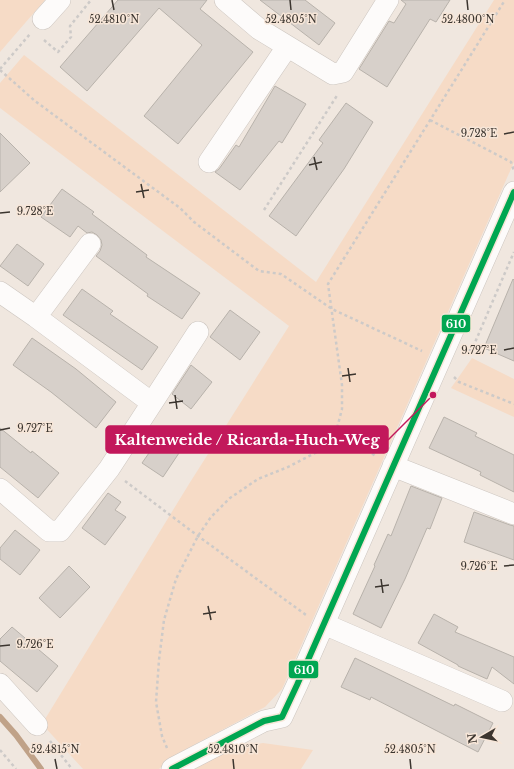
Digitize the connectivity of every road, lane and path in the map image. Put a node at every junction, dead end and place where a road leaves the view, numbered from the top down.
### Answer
1 (60, 0) edge
2 (91, 0) edge
3 (225, 0) edge
4 (388, 0) edge
5 (505, 0) edge
6 (38, 25) junction
7 (287, 47) junction
8 (0, 69) edge
9 (343, 72) junction
10 (430, 120) junction
11 (209, 162) dead end
12 (514, 171) edge
13 (514, 192) edge
14 (264, 210) dead end
15 (90, 244) dead end
16 (0, 292) edge
17 (332, 309) junction
18 (36, 317) junction
19 (198, 332) dead end
20 (440, 359) junction
21 (152, 403) junction
22 (514, 404) edge
23 (336, 432) junction
24 (393, 466) junction
25 (109, 469) junction
26 (0, 489) edge
27 (514, 514) edge
28 (198, 536) junction
29 (324, 624) junction
30 (0, 684) edge
31 (502, 701) dead end
32 (37, 725) joint
33 (0, 750) edge
34 (173, 768) edge
35 (16, 769) edge
36 (72, 769) edge

1 - 6 street
2 - 6 path
3 - 7 street
4 - 9 street
5 - 10 path
6 - 8 path
7 - 9 street
7 - 11 street
8 - 17 path
9 - 14 path
10 - 12 path
10 - 17 path
13 - 20 street
15 - 18 street
16 - 18 street
17 - 20 path
17 - 23 path
18 - 21 street
19 - 21 street
20 - 22 path
20 - 24 street
21 - 25 street
23 - 24 path
23 - 28 path
24 - 27 street
24 - 29 street
25 - 26 street
25 - 28 path
28 - 29 path
28 - 34 path
29 - 31 street
29 - 34 street
30 - 32 street
32 - 36 path
33 - 35 path

